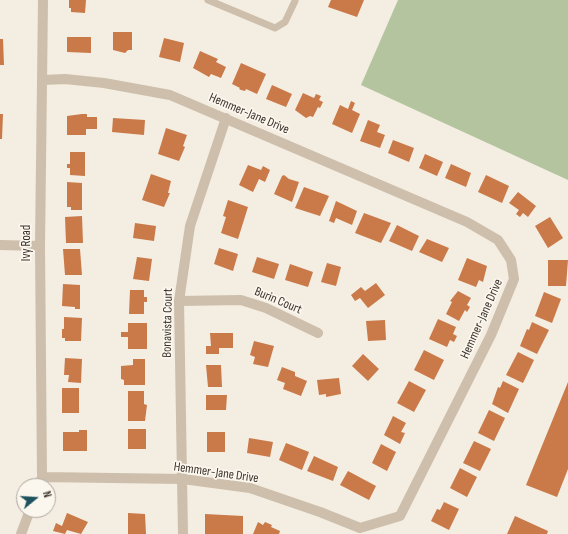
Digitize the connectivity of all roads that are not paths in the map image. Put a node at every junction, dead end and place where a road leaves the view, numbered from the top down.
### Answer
1 (43, 0) edge
2 (208, 0) edge
3 (294, 0) edge
4 (43, 80) junction
5 (226, 118) junction
6 (0, 246) edge
7 (40, 246) junction
8 (179, 301) junction
9 (318, 333) dead end
10 (41, 478) edge
11 (183, 479) junction
12 (56, 481) edge
13 (27, 518) edge
14 (21, 534) edge
15 (183, 534) edge

1 - 4 street, Ivy Road
2 - 3 lane
4 - 5 street, Hemmer-Jane Drive
4 - 7 street, Ivy Road
5 - 8 street, Bonavista Court
5 - 11 street, Hemmer-Jane Drive
6 - 7 street
7 - 10 street, Ivy Road
8 - 9 street, Burin Court
8 - 11 street, Bonavista Court
11 - 12 street, Hemmer-Jane Drive
11 - 15 street, Bonavista Court
13 - 14 street

